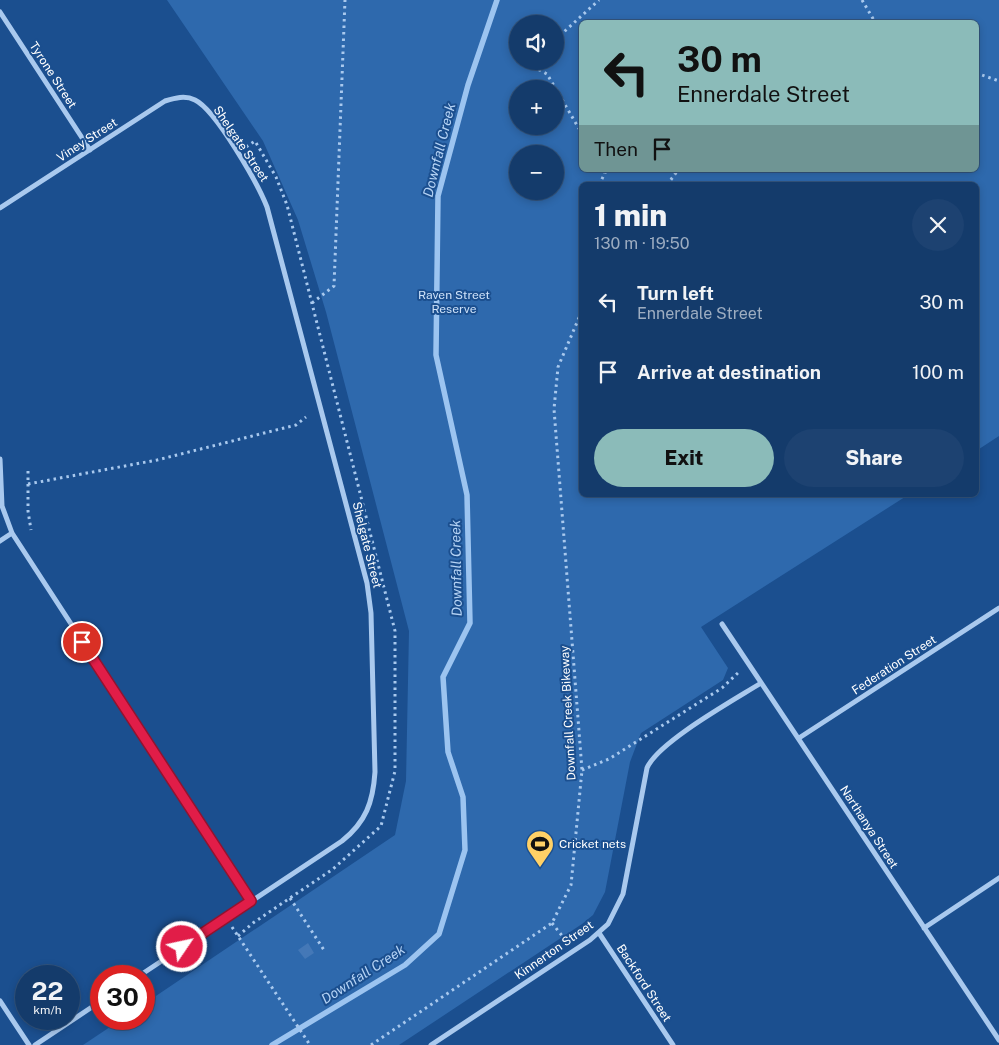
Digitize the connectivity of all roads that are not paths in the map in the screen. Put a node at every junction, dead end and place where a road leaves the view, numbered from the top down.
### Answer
1 (0, 12) edge
2 (188, 98) joint
3 (90, 150) junction
4 (0, 208) edge
5 (0, 460) edge
6 (12, 533) junction
7 (0, 541) edge
8 (999, 608) edge
9 (722, 624) dead end
10 (761, 682) junction
11 (799, 738) junction
12 (999, 878) edge
13 (251, 901) junction
14 (924, 928) junction
15 (599, 933) junction
16 (155, 965) edge
17 (0, 1001) edge
18 (90, 1008) edge
19 (999, 1040) edge
20 (29, 1045) edge
21 (35, 1045) edge
22 (431, 1045) edge
23 (673, 1045) edge

1 - 3 street, Tyrone Street
2 - 3 street, Viney Street
2 - 13 street, Shelgate Street
3 - 4 street, Viney Street
5 - 6 street
6 - 7 street
6 - 13 street
8 - 11 street, Federation Street
9 - 10 street, Narthanya Street
10 - 11 street, Narthanya Street
10 - 15 street, Kinnerton Street
11 - 14 street, Narthanya Street
12 - 14 street
13 - 16 street, Shelgate Street
14 - 19 street, Narthanya Street
15 - 22 street, Kinnerton Street
15 - 23 street, Backford Street
17 - 20 street
18 - 21 street

